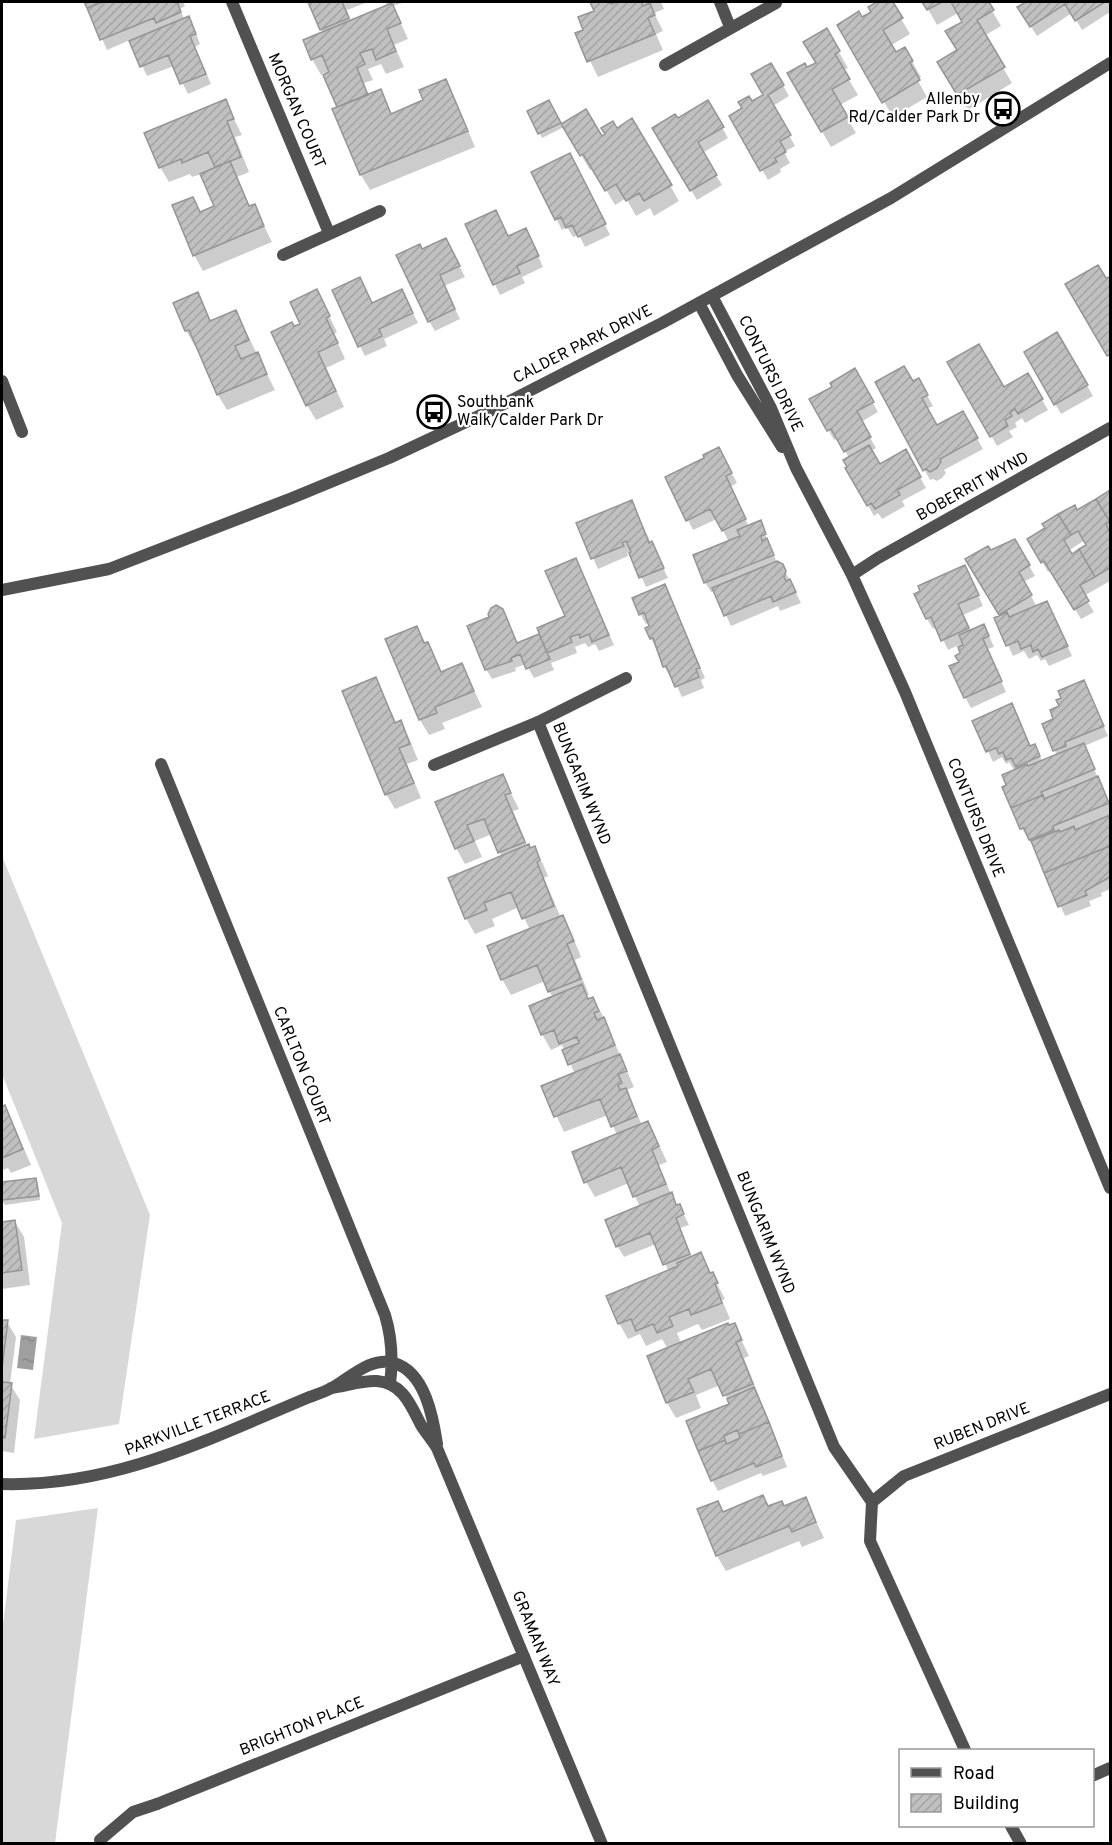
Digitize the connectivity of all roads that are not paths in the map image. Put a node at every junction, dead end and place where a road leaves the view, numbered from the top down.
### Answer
1 (232, 2) edge
2 (720, 2) edge
3 (776, 3) edge
4 (730, 27) junction
5 (1110, 63) edge
6 (666, 65) dead end
7 (380, 210) dead end
8 (329, 233) junction
9 (284, 255) dead end
10 (712, 296) junction
11 (699, 303) junction
12 (2, 381) edge
13 (1110, 428) edge
14 (22, 432) dead end
15 (796, 468) junction
16 (852, 575) junction
17 (2, 590) edge
18 (626, 678) dead end
19 (538, 722) junction
20 (161, 764) dead end
21 (434, 765) dead end
22 (1110, 1188) edge
23 (393, 1362) junction
24 (390, 1384) junction
25 (331, 1388) junction
26 (1110, 1394) edge
27 (437, 1448) junction
28 (2, 1484) edge
29 (872, 1502) junction
30 (524, 1656) junction
31 (965, 1749) edge
32 (1110, 1768) edge
33 (1094, 1775) edge
34 (1012, 1827) edge
35 (100, 1840) dead end
36 (602, 1844) edge
37 (1021, 1844) edge

1 - 8 street, MORGAN COURT
2 - 4 street
3 - 4 street
4 - 6 street
5 - 10 street, CALDER PARK DRIVE
7 - 8 street
8 - 9 street
10 - 11 street, CALDER PARK DRIVE
10 - 15 street, CONTURSI DRIVE
11 - 15 street, CONTURSI DRIVE
11 - 17 street, CALDER PARK DRIVE
12 - 14 street
13 - 16 street, BOBERRIT WYND
15 - 16 street, CONTURSI DRIVE
16 - 22 street, CONTURSI DRIVE
18 - 19 street, BUNGARIM WYND
19 - 21 street, BUNGARIM WYND
19 - 29 street, BUNGARIM WYND
20 - 23 street, CARLTON COURT
23 - 24 street, CARLTON COURT
23 - 25 street, PARKVILLE TERRACE
23 - 27 street, GRAMAN WAY
24 - 25 street, PARKVILLE TERRACE
24 - 27 street, GRAMAN WAY
25 - 28 street, PARKVILLE TERRACE
26 - 29 street, RUBEN DRIVE
27 - 30 street, GRAMAN WAY
29 - 31 street
30 - 35 street, BRIGHTON PLACE
30 - 36 street, GRAMAN WAY
32 - 33 street
34 - 37 street

